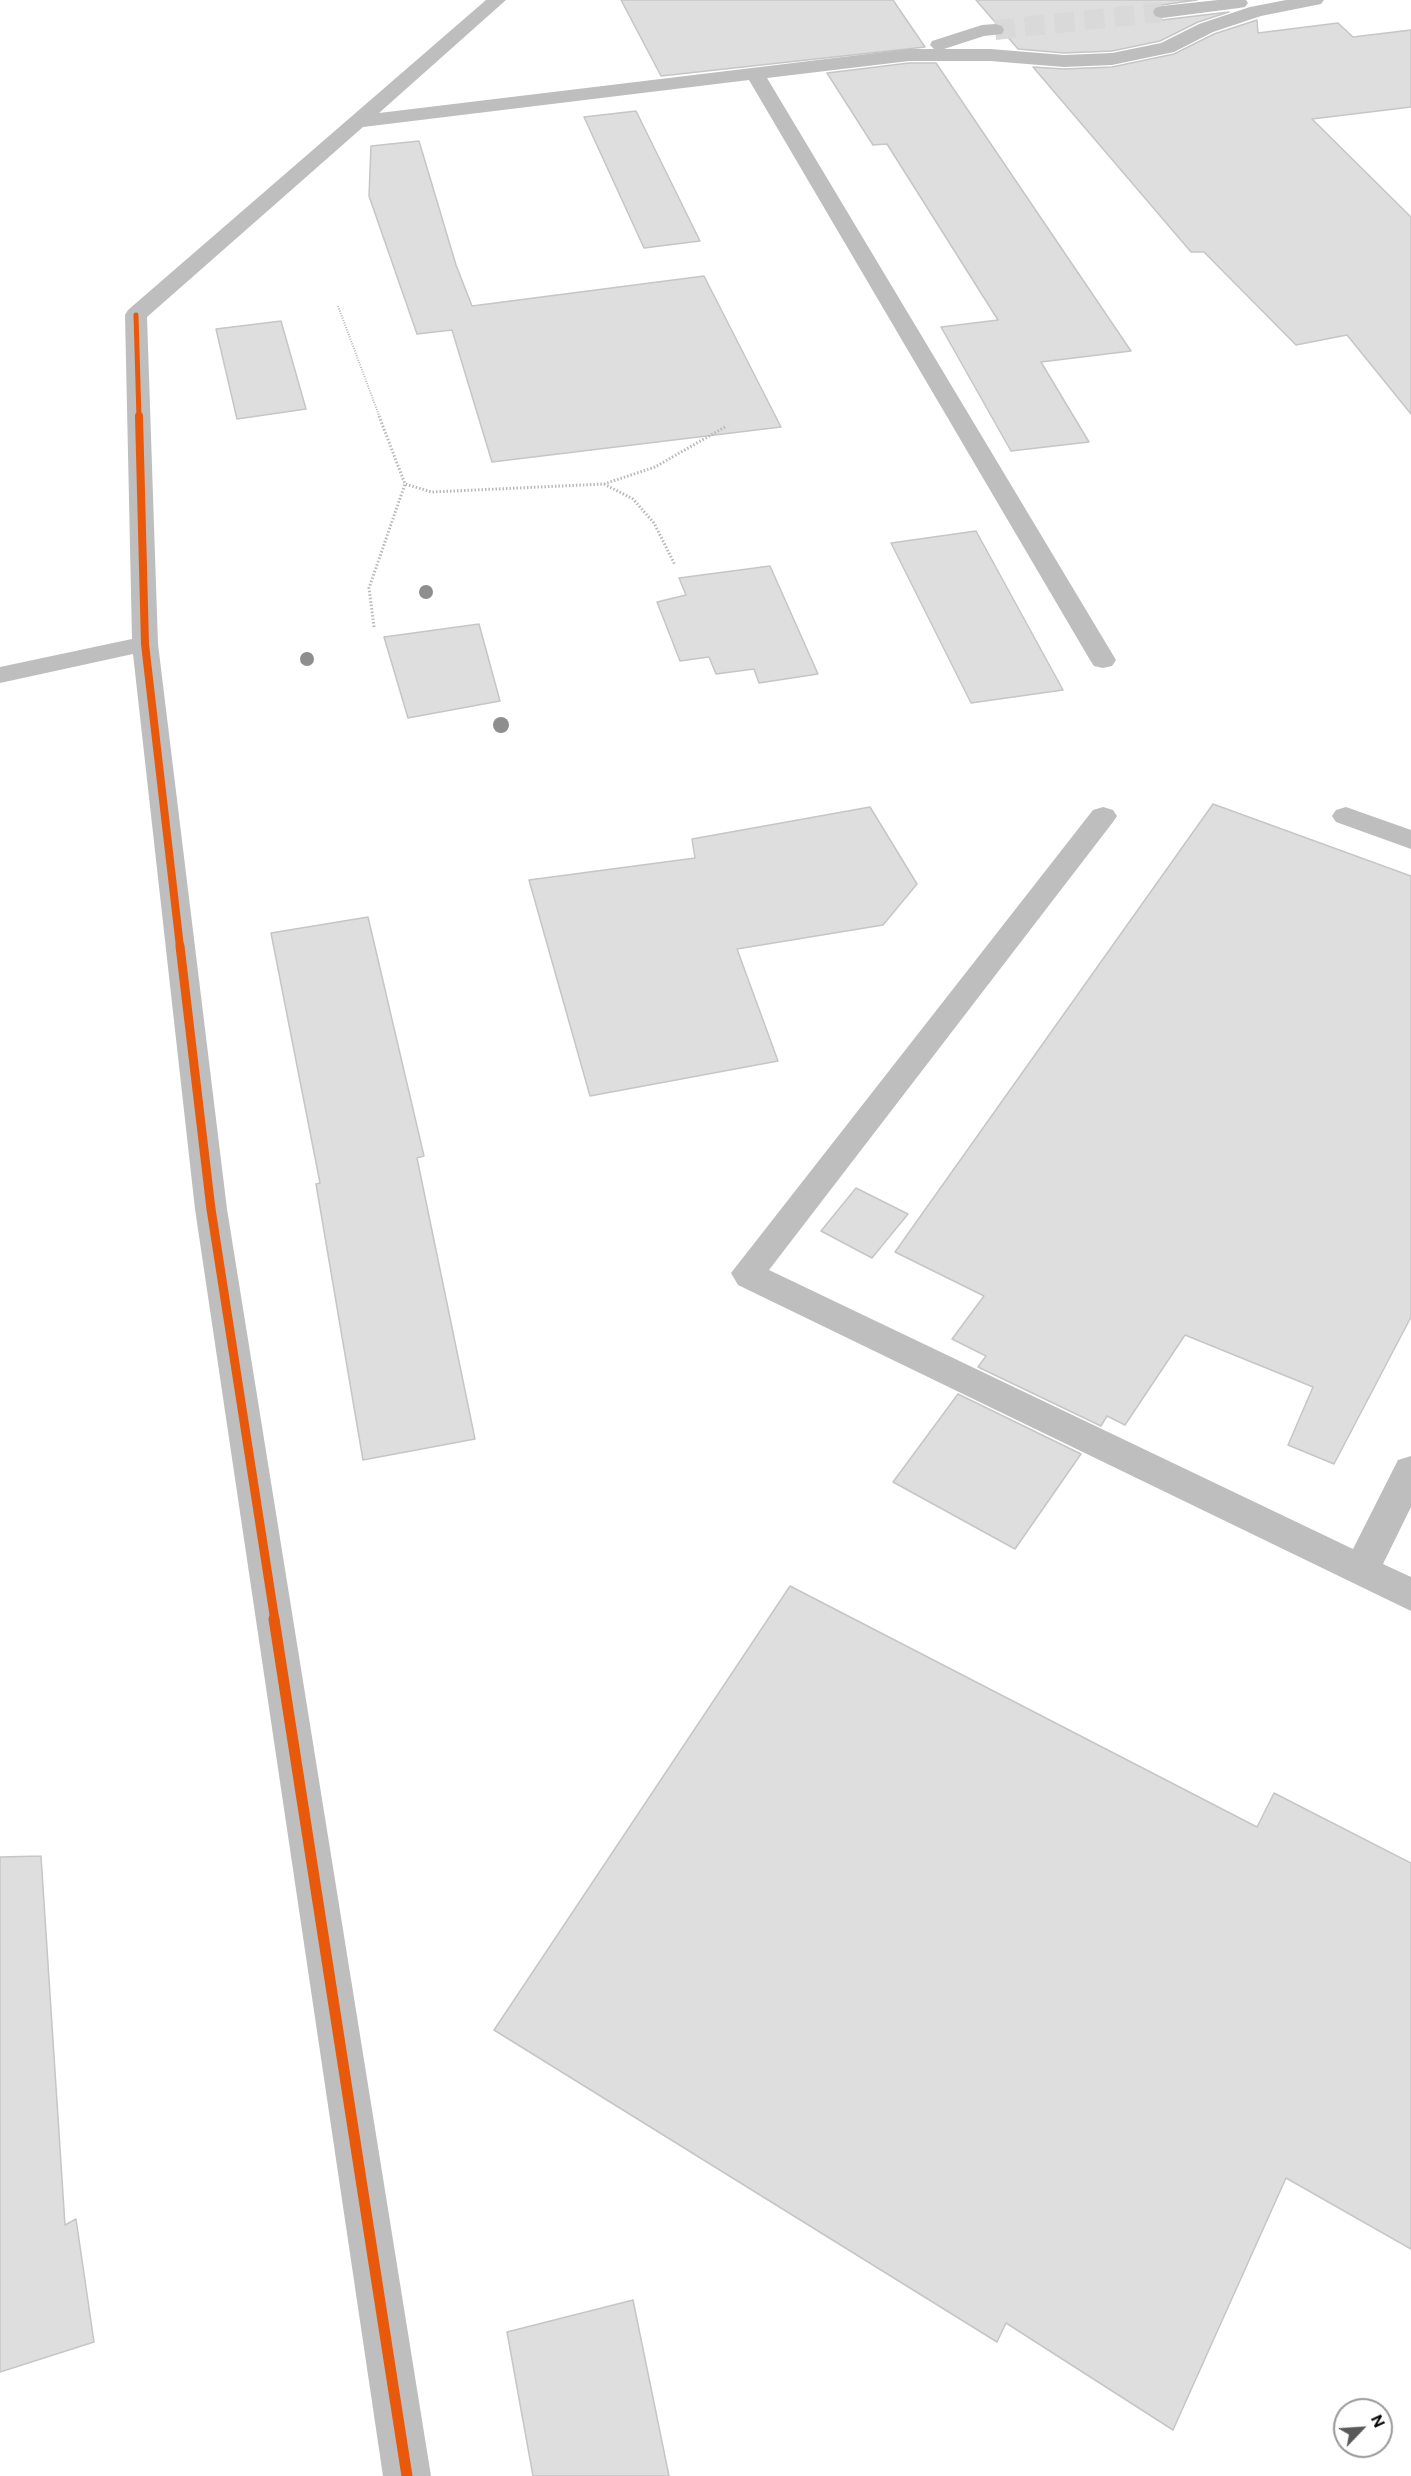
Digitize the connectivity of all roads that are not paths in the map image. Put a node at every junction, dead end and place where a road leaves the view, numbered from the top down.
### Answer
1 (497, 0) edge
2 (1271, 0) edge
3 (1315, 0) edge
4 (1162, 12) tunnel mouth
5 (995, 30) tunnel mouth
6 (909, 55) junction
7 (755, 74) junction
8 (357, 122) junction
9 (145, 644) junction
10 (1103, 660) dead end
11 (0, 675) edge
12 (1103, 816) dead end
13 (1346, 816) dead end
14 (1411, 840) edge
15 (1411, 1471) edge
16 (1360, 1570) junction
17 (1411, 1595) edge
18 (407, 2476) edge

1 - 8 street
2 - 4 street
3 - 6 street
5 - 6 street
6 - 7 street
7 - 8 street
7 - 10 street
8 - 9 street
9 - 11 street
9 - 18 street
12 - 16 street
13 - 14 street
15 - 16 street
16 - 17 street

